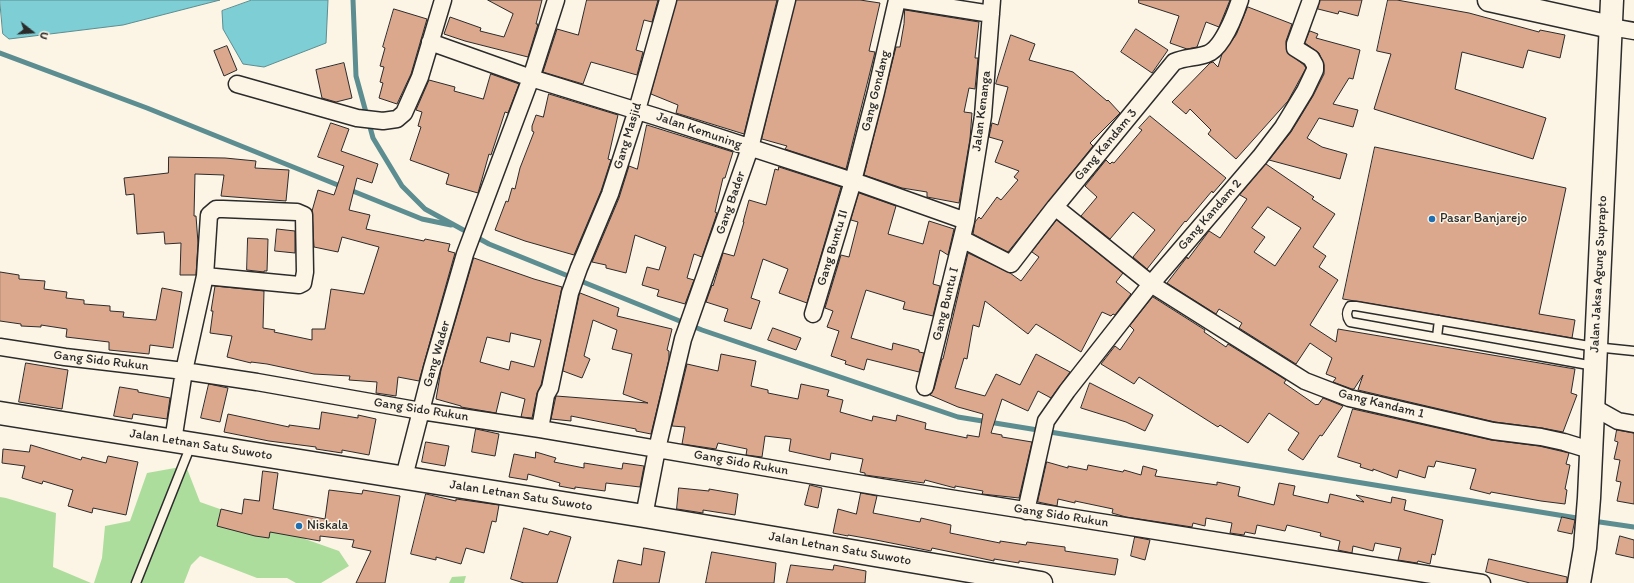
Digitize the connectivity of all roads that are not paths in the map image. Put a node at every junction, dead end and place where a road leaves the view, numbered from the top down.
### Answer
1 (443, 0) edge
2 (556, 0) edge
3 (668, 0) edge
4 (787, 0) edge
5 (897, 0) edge
6 (903, 0) edge
7 (1240, 0) edge
8 (1311, 0) edge
9 (1489, 0) edge
10 (1612, 0) edge
11 (991, 7) edge
12 (1611, 27) junction
13 (1634, 31) edge
14 (430, 42) junction
15 (531, 78) junction
16 (237, 84) dead end
17 (637, 110) junction
18 (750, 148) junction
19 (853, 182) junction
20 (1055, 207) junction
21 (966, 222) junction
22 (962, 239) junction
23 (205, 276) junction
24 (1151, 284) junction
25 (813, 314) dead end
26 (1439, 320) junction
27 (1437, 337) junction
28 (0, 347) edge
29 (1634, 351) edge
30 (1595, 356) junction
31 (184, 371) junction
32 (925, 387) dead end
33 (1593, 407) junction
34 (421, 411) junction
35 (0, 413) edge
36 (1634, 424) edge
37 (540, 429) junction
38 (182, 443) junction
39 (657, 449) junction
40 (1590, 450) junction
41 (404, 477) junction
42 (1026, 511) junction
43 (644, 516) junction
44 (1585, 545) junction
45 (1411, 578) edge
46 (136, 583) edge
47 (1041, 583) edge
48 (1482, 583) edge
49 (1579, 583) edge
50 (1595, 583) edge

1 - 14 street
2 - 15 street
3 - 17 street, Gang Masjid
4 - 18 street, Gang Bader
5 - 19 street, Gang Gondang
6 - 11 street
7 - 20 street, Gang Kandam 3
8 - 24 street, Gang Kandam 2
9 - 12 main road
10 - 12 main road, Jalan Jaksa Agung Suprapto
11 - 21 street, Jalan Kenanga
12 - 13 street
12 - 30 main road, Jalan Jaksa Agung Suprapto
14 - 15 street, Jalan Kemuning
14 - 16 street
15 - 17 street, Jalan Kemuning
15 - 34 street, Gang Wader
17 - 18 street, Jalan Kemuning
17 - 37 street, Gang Masjid
18 - 19 street, Jalan Kemuning
18 - 39 street, Gang Bader
19 - 21 street, Jalan Kemuning
19 - 25 street, Gang Buntu II
20 - 22 street, Gang Kandam 3
20 - 24 street, Gang Kandam 1
21 - 22 street, Gang Buntu I
22 - 32 street, Gang Buntu I
23 - 23 street
23 - 31 street
24 - 40 street, Gang Kandam 1
24 - 42 street, Gang Kandam 2
26 - 27 lane
26 - 27 lane
26 - 30 lane
27 - 30 lane
28 - 31 street, Gang Sido Rukun
29 - 30 lane
30 - 33 main road, Jalan Jaksa Agung Suprapto
31 - 34 street, Gang Sido Rukun
31 - 38 street
33 - 36 street
33 - 40 main road, Jalan Jaksa Agung Suprapto
34 - 37 street, Gang Sido Rukun
34 - 41 street, Gang Wader
35 - 38 main road, Jalan Letnan Satu Suwoto
37 - 39 street, Gang Sido Rukun
38 - 41 main road, Jalan Letnan Satu Suwoto
38 - 46 lane
39 - 42 street, Gang Sido Rukun
39 - 43 street
40 - 44 main road, Jalan Jaksa Agung Suprapto
41 - 43 main road, Jalan Letnan Satu Suwoto
42 - 45 street, Gang Sido Rukun
43 - 47 main road, Jalan Letnan Satu Suwoto
44 - 49 main road, Jalan Jaksa Agung Suprapto
44 - 50 main road, Jalan Jaksa Agung Suprapto
45 - 48 street, Gang Sido Rukun

